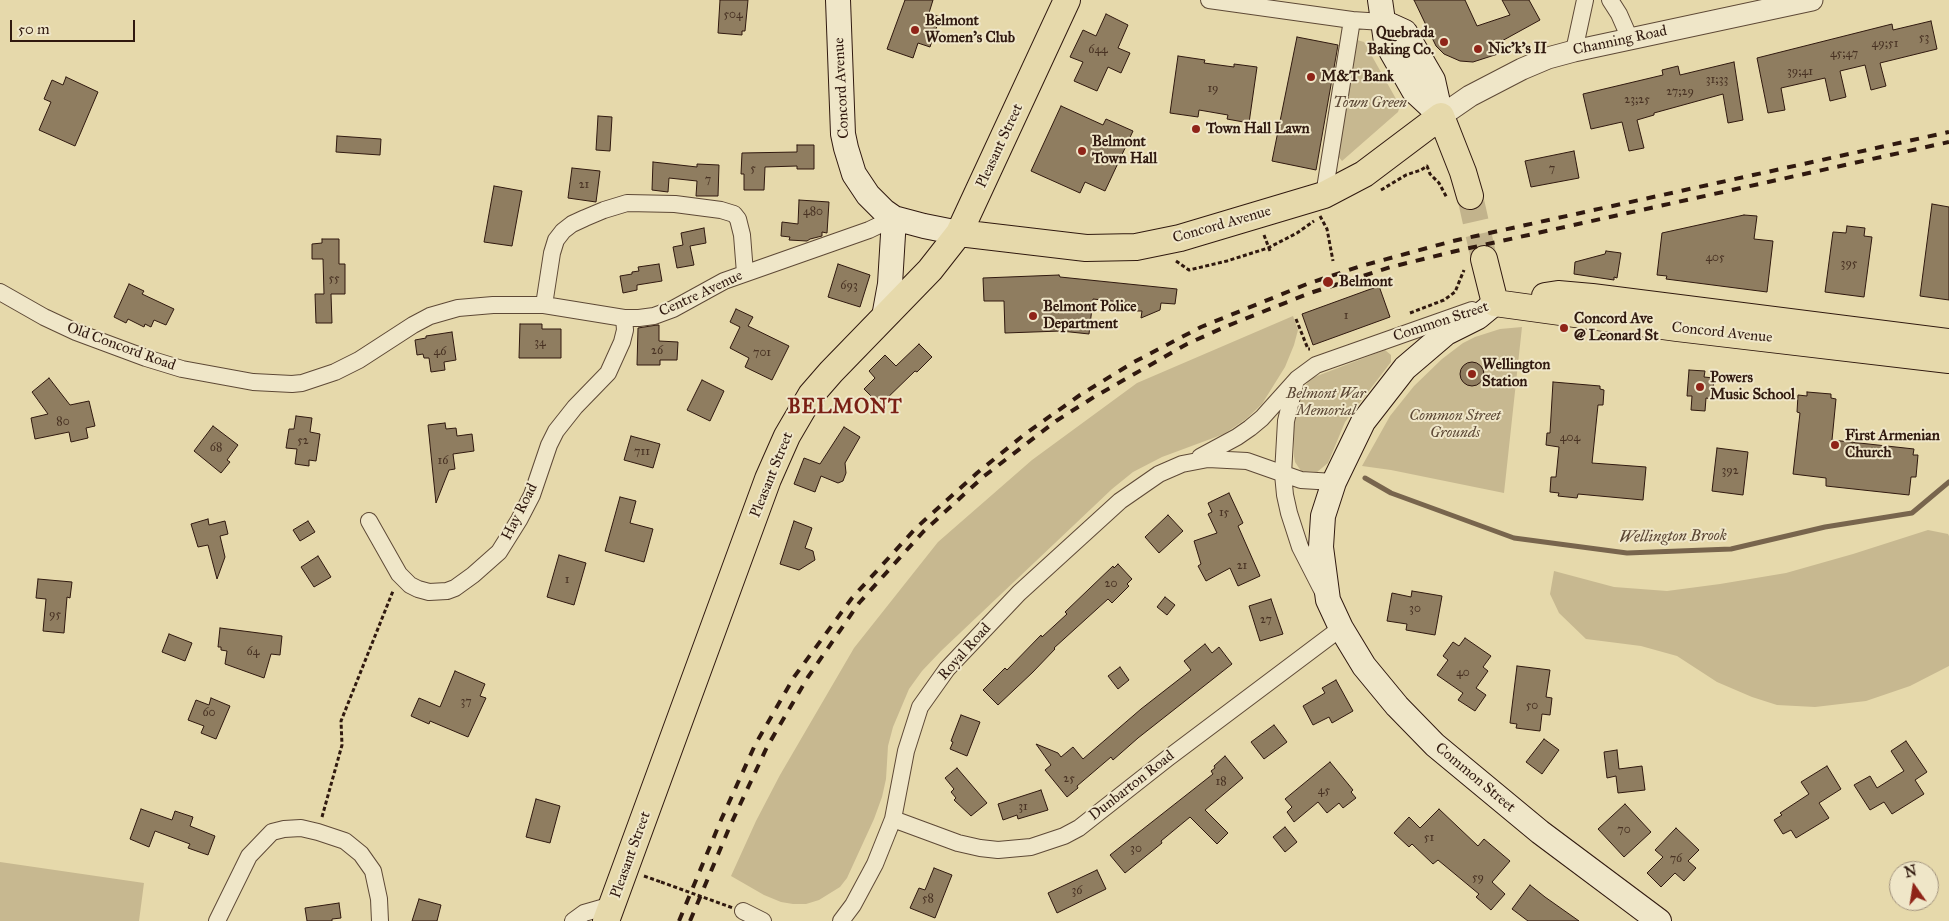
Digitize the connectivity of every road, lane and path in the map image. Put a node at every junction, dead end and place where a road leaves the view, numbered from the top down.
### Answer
1 (838, 0) edge
2 (1067, 0) edge
3 (1209, 0) edge
4 (1585, 0) edge
5 (1610, 0) edge
6 (1800, 1) edge
7 (1381, 11) edge
8 (1352, 20) junction
9 (1630, 39) junction
10 (1574, 51) junction
11 (1441, 116) junction
12 (1375, 194) dead end
13 (1460, 199) joint
14 (1326, 204) junction
15 (894, 218) junction
16 (1324, 223) dead end
17 (959, 233) junction
18 (1264, 235) dead end
19 (1269, 249) junction
20 (1173, 258) dead end
21 (1474, 260) joint
22 (1333, 261) dead end
23 (745, 273) junction
24 (0, 292) edge
25 (1495, 303) junction
26 (544, 305) junction
27 (1408, 314) dead end
28 (884, 317) junction
29 (624, 318) junction
30 (1296, 319) dead end
31 (413, 325) joint
32 (1949, 342) edge
33 (1318, 346) dead end
34 (1949, 360) edge
35 (1297, 379) junction
36 (1193, 461) junction
37 (1283, 474) junction
38 (1334, 482) junction
39 (369, 521) dead end
40 (399, 574) junction
41 (1328, 600) junction
42 (1341, 628) junction
43 (893, 819) junction
44 (318, 832) junction
45 (661, 882) dead end
46 (738, 909) joint
47 (609, 913) edge
48 (217, 921) edge
49 (380, 921) edge
50 (573, 921) edge
51 (763, 921) edge
52 (841, 921) edge
53 (1659, 921) edge

1 - 15 main road, Concord Avenue
2 - 17 main road, Pleasant Street
3 - 8 street
4 - 10 street
5 - 9 street
6 - 9 street, Channing Road
7 - 8 street
7 - 11 main road
8 - 14 street
9 - 10 street, Channing Road
10 - 11 street, Channing Road
11 - 13 main road
11 - 14 main road, Concord Avenue
12 - 13 path
14 - 17 main road, Concord Avenue
14 - 19 path
15 - 17 main road, Concord Avenue
15 - 23 street, Centre Avenue
15 - 28 main road
16 - 22 path
17 - 28 main road, Pleasant Street
18 - 19 path
19 - 20 path
21 - 25 main road
21 - 27 path
23 - 26 street
23 - 29 street, Centre Avenue
24 - 31 street, Old Concord Road
25 - 32 main road, Concord Avenue
25 - 34 main road, Concord Avenue
25 - 35 street, Common Street
25 - 38 main road, Common Street
26 - 29 street, Centre Avenue
26 - 31 street, Centre Avenue
28 - 47 main road, Pleasant Street
29 - 40 street, Hay Road
30 - 33 path
35 - 36 street, Royal Road
35 - 37 street, Common Street
36 - 37 street, Royal Road
36 - 43 street, Royal Road
37 - 38 street, Royal Road
37 - 41 street, Common Street
38 - 41 main road, Common Street
39 - 40 street, Hay Road
40 - 44 path
41 - 42 main road, Common Street
42 - 43 street, Dunbarton Road
42 - 53 main road, Common Street
43 - 52 street, Royal Road
44 - 48 street
44 - 49 street
45 - 46 path, bridge
46 - 51 street
47 - 50 street

